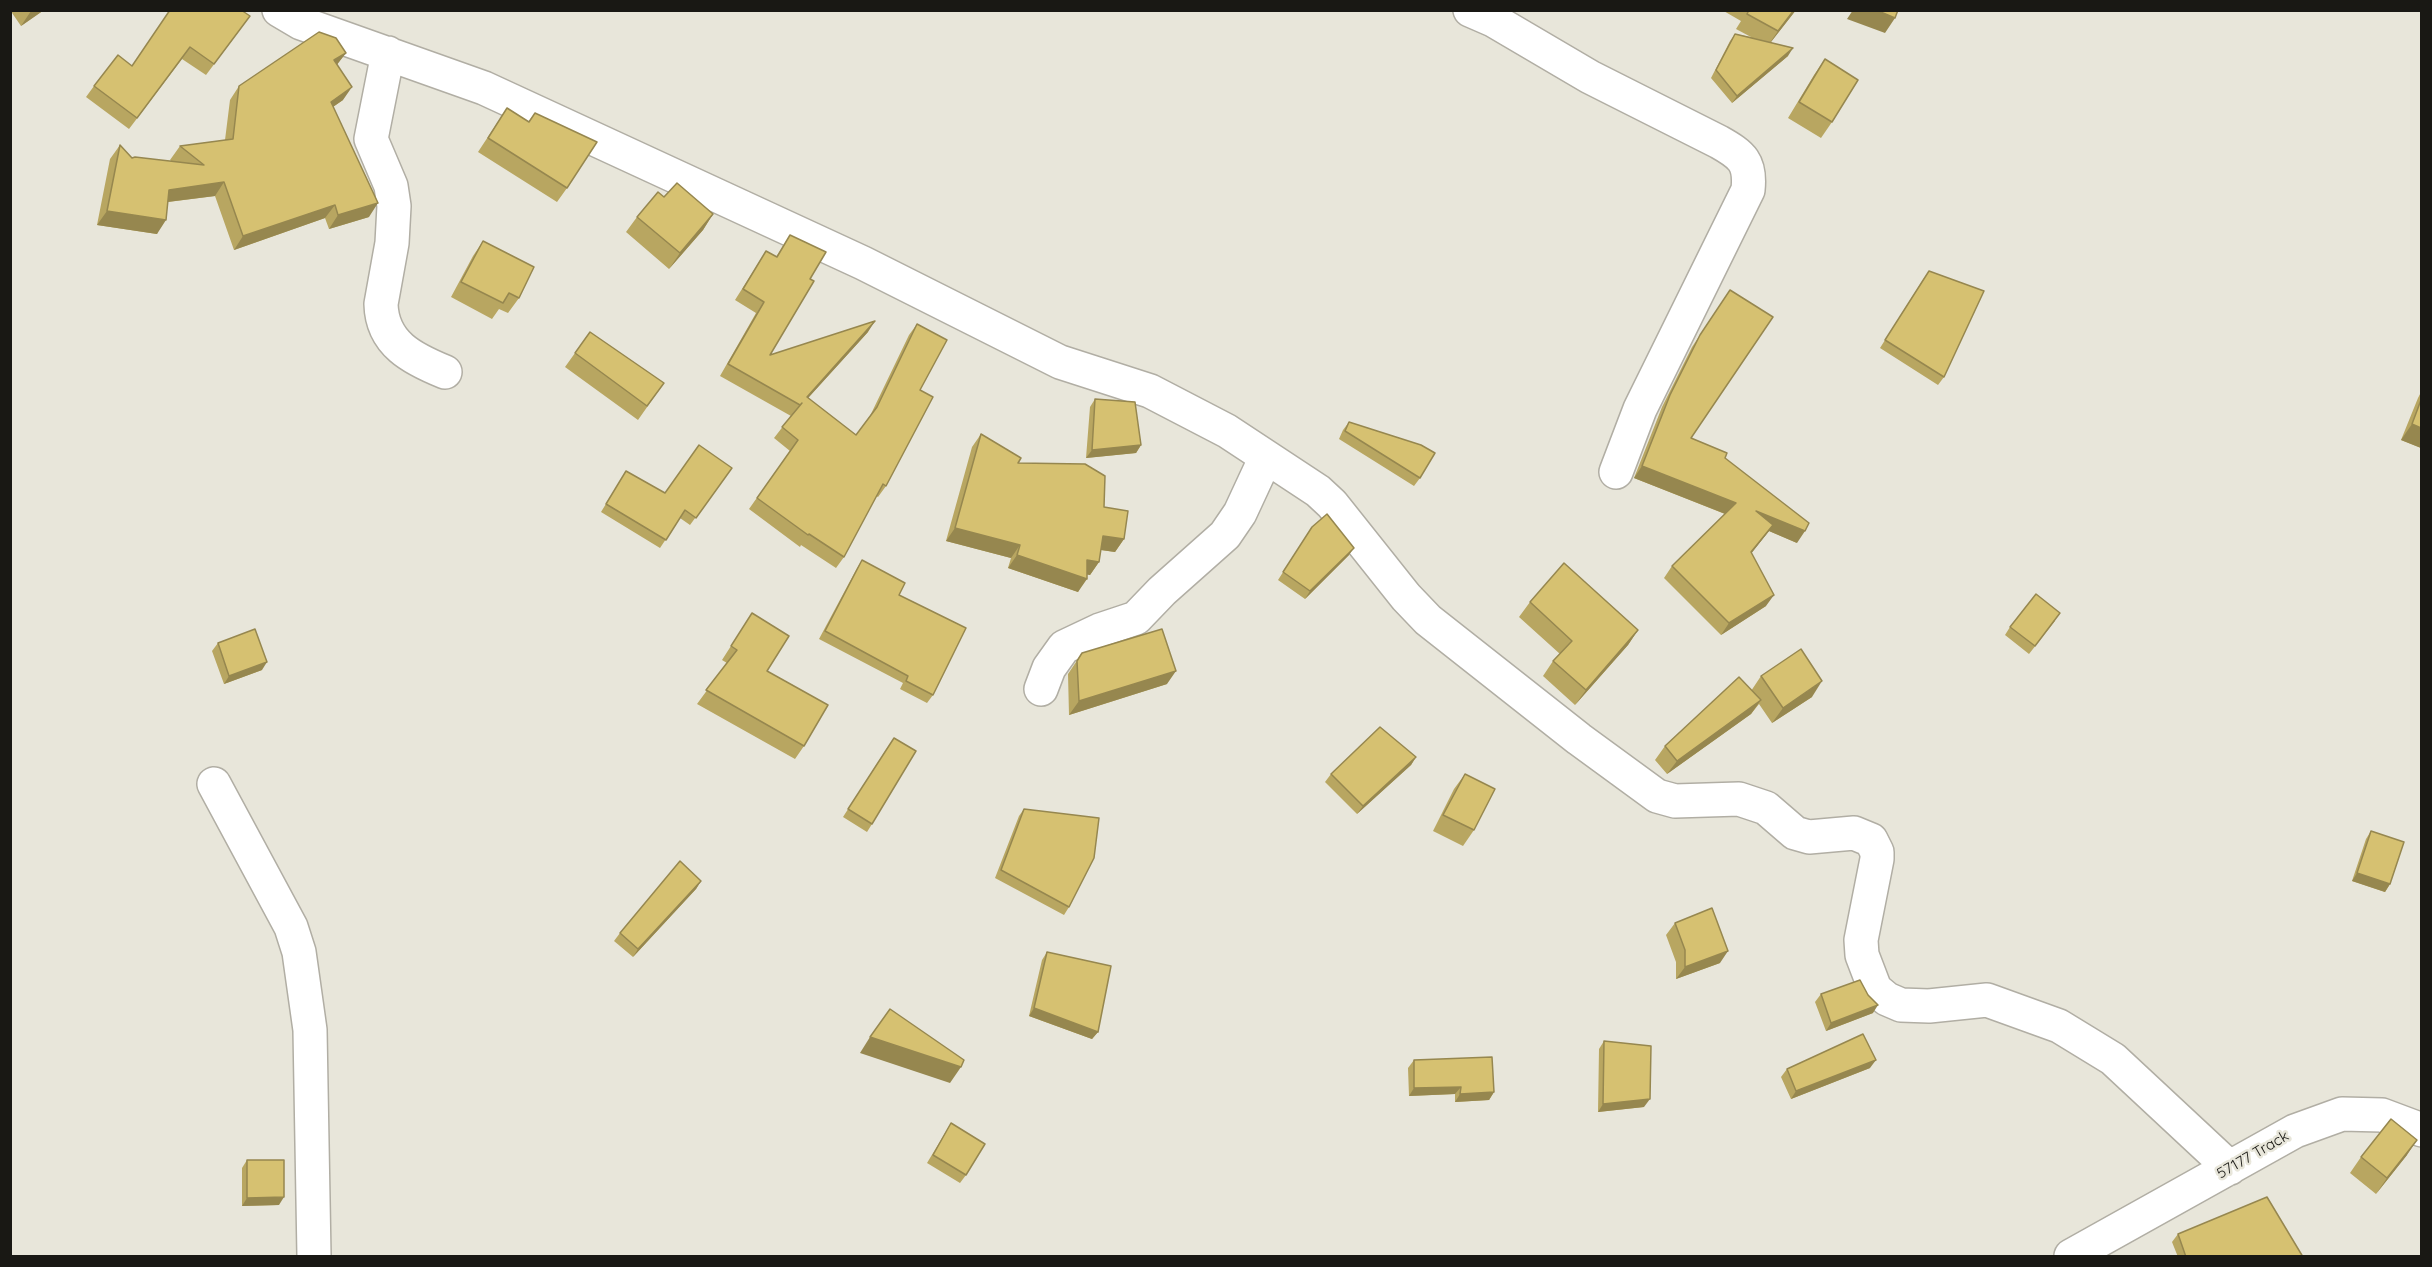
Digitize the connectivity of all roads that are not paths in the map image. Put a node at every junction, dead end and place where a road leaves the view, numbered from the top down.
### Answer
1 (279, 10) edge
2 (1470, 10) edge
3 (388, 53) junction
4 (445, 372) dead end
5 (1266, 457) junction
6 (1616, 472) dead end
7 (1041, 688) dead end
8 (214, 784) dead end
9 (2421, 1130) edge
10 (2230, 1168) junction
11 (2084, 1250) edge
12 (314, 1257) edge

1 - 3 street
2 - 6 street
3 - 4 street
3 - 5 street
5 - 7 street
5 - 10 street
8 - 12 street
9 - 10 street, 57177 Track
10 - 11 street, 57177 Track

